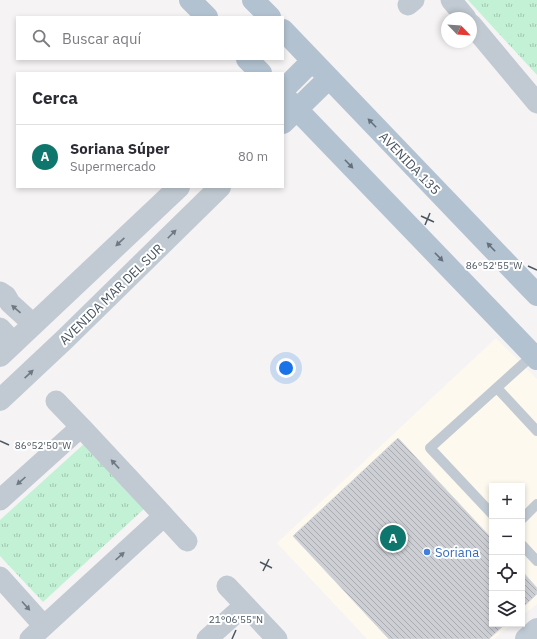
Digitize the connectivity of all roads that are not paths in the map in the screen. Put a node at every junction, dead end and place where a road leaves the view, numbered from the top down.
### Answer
1 (190, 0) edge
2 (254, 0) edge
3 (451, 0) edge
4 (461, 12) edge
5 (206, 16) edge
6 (269, 16) edge
7 (284, 31) edge
8 (477, 31) edge
9 (312, 61) junction
10 (329, 78) junction
11 (284, 89) edge
12 (537, 103) edge
13 (286, 113) edge
14 (178, 188) edge
15 (219, 188) edge
16 (0, 292) edge
17 (537, 296) edge
18 (38, 320) junction
19 (65, 339) junction
20 (5, 342) edge
21 (535, 357) edge
22 (497, 388) junction
23 (0, 400) edge
24 (56, 401) dead end
25 (81, 427) junction
26 (537, 431) edge
27 (0, 500) edge
28 (537, 504) edge
29 (489, 511) edge
30 (164, 516) junction
31 (525, 516) edge
32 (187, 541) dead end
33 (525, 548) edge
34 (537, 561) edge
35 (0, 577) edge
36 (227, 586) dead end
37 (245, 605) junction
38 (537, 629) edge
39 (37, 632) edge
40 (207, 639) edge
41 (277, 639) edge
42 (526, 639) edge

1 - 5 main road
2 - 6 main road
3 - 4 street
7 - 9 main road, AVENIDA 135
8 - 12 street
9 - 10 main road, AVENIDA 135
9 - 11 main road
10 - 13 main road
17 -> 10 main road, AVENIDA 135
13 -> 21 main road
14 -> 18 street
19 -> 15 street, AVENIDA MAR DEL SUR
18 -> 16 street
18 - 19 street
18 - 20 street
23 -> 19 street, AVENIDA MAR DEL SUR
21 - 22 lane
22 - 26 lane
22 - 29 lane
24 - 25 street
25 -> 27 street
30 -> 25 street
28 - 31 lane
30 - 32 street
39 -> 30 street
33 - 34 lane
35 -> 39 street
36 - 37 street
37 - 40 street
37 - 41 street
38 - 42 main road

